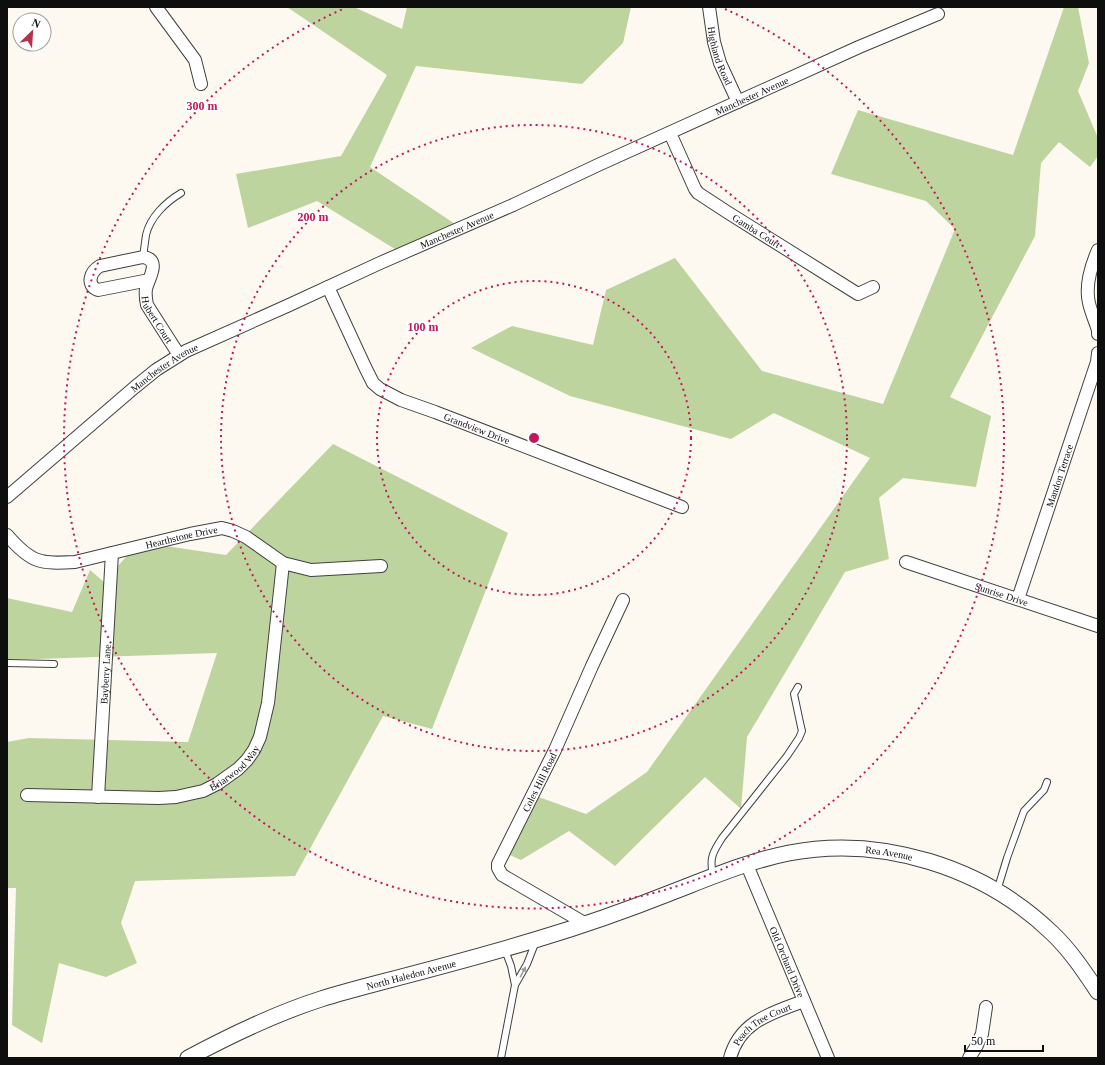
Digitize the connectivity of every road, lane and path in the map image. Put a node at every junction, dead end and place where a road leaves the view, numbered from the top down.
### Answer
1 (156, 7) edge
2 (708, 7) edge
3 (938, 14) dead end
4 (200, 84) dead end
5 (738, 102) junction
6 (670, 133) junction
7 (181, 193) dead end
8 (1098, 250) edge
9 (143, 257) junction
10 (149, 280) junction
11 (328, 287) junction
12 (873, 287) dead end
13 (1098, 334) edge
14 (1098, 353) edge
15 (179, 355) junction
16 (7, 497) edge
17 (682, 507) dead end
18 (7, 535) edge
19 (112, 552) junction
20 (906, 562) dead end
21 (283, 563) junction
22 (381, 566) dead end
23 (1018, 599) junction
24 (623, 600) dead end
25 (1098, 626) edge
26 (7, 663) edge
27 (54, 664) dead end
28 (798, 687) dead end
29 (1048, 782) dead end
30 (27, 795) dead end
31 (98, 796) junction
32 (747, 865) junction
33 (713, 877) junction
34 (997, 891) junction
35 (639, 905) joint
36 (586, 924) junction
37 (536, 940) junction
38 (504, 949) junction
39 (515, 985) junction
40 (1097, 985) edge
41 (804, 1001) junction
42 (986, 1007) dead end
43 (193, 1057) edge
44 (501, 1058) edge
45 (730, 1058) edge
46 (828, 1058) edge
47 (969, 1058) edge

1 - 4 street
2 - 5 street, Highland Road
3 - 5 street, Manchester Avenue
5 - 6 street, Manchester Avenue
6 - 11 street, Manchester Avenue
6 - 12 street, Gamba Court
7 - 9 lane
8 - 13 street
9 - 10 street, Hubert Court
9 - 10 street, Hubert Court
10 - 15 street, Hubert Court
11 - 15 street, Manchester Avenue
11 - 17 street, Grandview Drive
14 - 23 street, Mandon Terrace
15 - 16 street, Manchester Avenue
18 - 19 street, Hearthstone Drive
19 - 21 street, Hearthstone Drive
19 - 31 street, Bayberry Lane
20 - 23 street, Sunrise Drive
21 - 22 street, Hearthstone Drive
21 - 31 street, Briarwood Way
23 - 25 street, Sunrise Drive
24 - 36 street, Coles Hill Road
26 - 27 lane
28 - 33 lane
29 - 34 lane
30 - 31 street, Briarwood Way
32 - 33 street, Rea Avenue
32 - 34 street, Rea Avenue
32 - 41 street, Old Orchard Drive
33 - 35 street, Rea Avenue
34 - 40 street, Rea Avenue
35 - 36 street, North Haledon Avenue
36 - 37 street, North Haledon Avenue
37 - 38 street, North Haledon Avenue
39 -> 37 lane
38 - 39 lane
38 - 43 street, North Haledon Avenue
39 - 44 lane
41 - 45 street, Peach Tree Court
41 - 46 street, Old Orchard Drive
42 - 47 street

